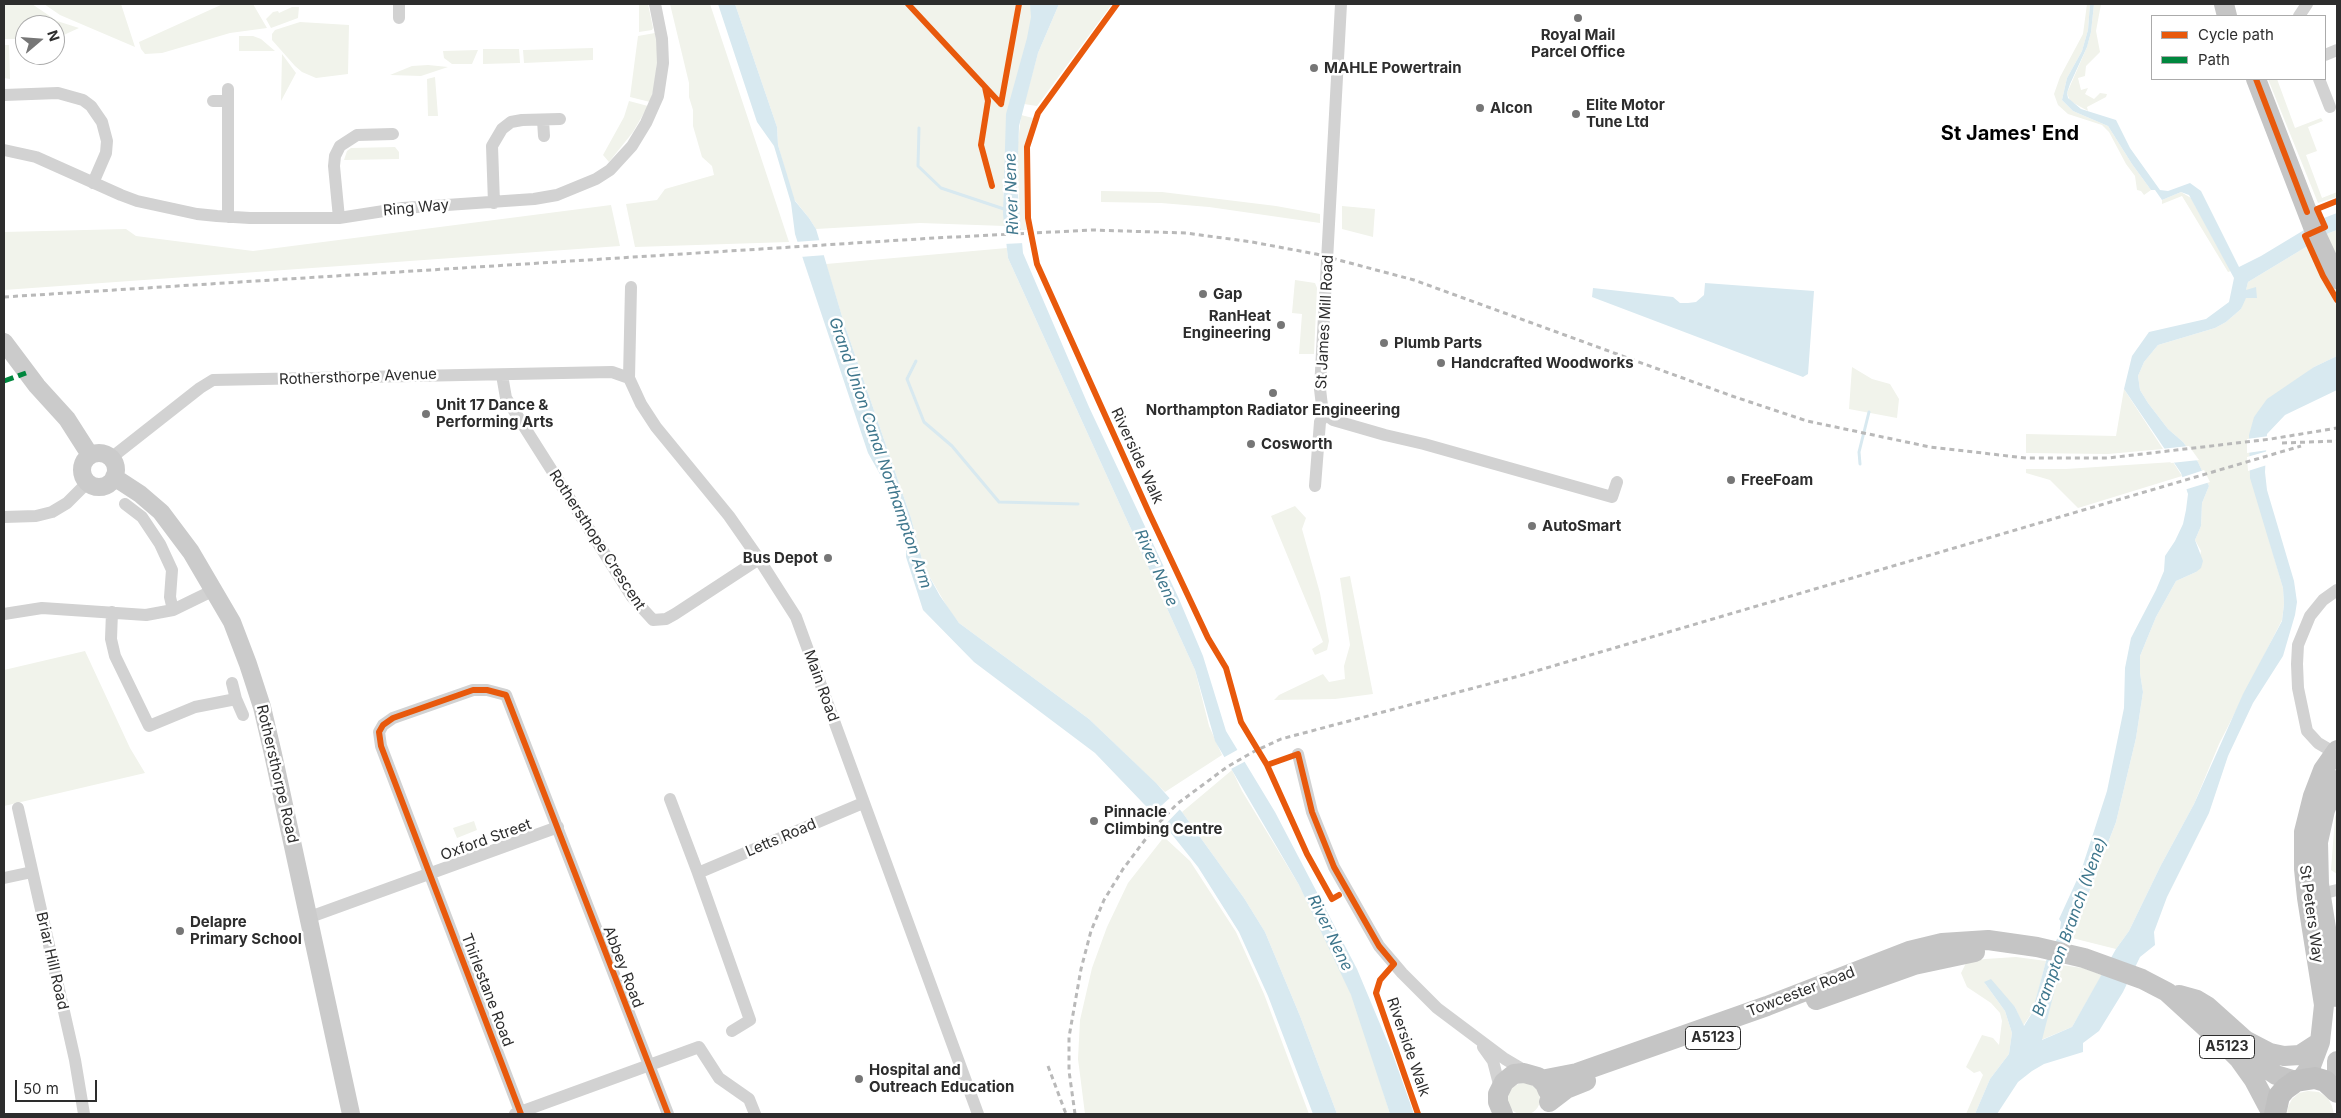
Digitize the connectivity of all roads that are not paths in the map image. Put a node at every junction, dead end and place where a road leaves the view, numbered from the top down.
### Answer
1 (399, 4) edge
2 (655, 4) edge
3 (1341, 4) edge
4 (2307, 4) edge
5 (2300, 15) edge
6 (399, 18) dead end
7 (2256, 80) edge
8 (2319, 80) edge
9 (4, 95) edge
10 (213, 101) dead end
11 (2330, 107) dead end
12 (560, 119) dead end
13 (543, 120) junction
14 (393, 134) dead end
15 (544, 136) dead end
16 (4, 150) edge
17 (93, 183) junction
18 (494, 202) junction
19 (228, 217) junction
20 (339, 218) junction
21 (2337, 279) edge
22 (631, 287) dead end
23 (4, 342) edge
24 (502, 375) junction
25 (629, 378) junction
26 (1326, 414) junction
27 (90, 455) junction
28 (111, 458) junction
29 (114, 478) junction
30 (1617, 482) dead end
31 (87, 483) junction
32 (1315, 486) dead end
33 (125, 504) dead end
34 (4, 516) edge
35 (759, 558) junction
36 (214, 590) junction
37 (2337, 590) edge
38 (173, 610) junction
39 (112, 612) junction
40 (4, 614) edge
41 (232, 683) dead end
42 (236, 698) junction
43 (243, 715) dead end
44 (2336, 752) edge
45 (1298, 754) dead end
46 (2337, 780) edge
47 (670, 798) dead end
48 (863, 803) junction
49 (18, 808) dead end
50 (558, 827) junction
51 (32, 872) junction
52 (698, 873) junction
53 (430, 874) junction
54 (4, 878) edge
55 (2322, 894) edge
56 (310, 917) junction
57 (2037, 947) junction
58 (2173, 993) junction
59 (2337, 997) edge
60 (732, 1031) dead end
61 (1477, 1039) junction
62 (2320, 1042) junction
63 (2337, 1061) edge
64 (649, 1066) junction
65 (1535, 1077) junction
66 (2299, 1080) junction
67 (1500, 1088) junction
68 (2337, 1088) edge
69 (2337, 1092) edge
70 (1546, 1108) edge
71 (1496, 1113) edge
72 (84, 1114) edge
73 (351, 1114) edge
74 (519, 1114) edge
75 (668, 1114) edge
76 (755, 1114) edge
77 (978, 1114) edge
78 (2274, 1114) edge

1 - 6 street
2 - 18 street, Ring Way
3 - 26 street, St James Mill Road
4 - 5 street
7 - 21 main road
8 - 11 street
9 - 17 street
10 - 19 street
12 - 13 street
13 - 15 street
13 - 18 street
14 - 20 street
16 - 17 street, Ring Way
17 - 19 street, Ring Way
18 - 20 street, Ring Way
19 - 20 street, Ring Way
22 - 25 street, Main Road
23 - 27 street
24 - 25 street, Rothersthorpe Avenue
24 - 28 street, Rothersthorpe Avenue
24 - 35 street, Rothersthope Crescent
25 - 35 street, Main Road
26 - 30 street
26 - 32 street
27 - 28 street
27 - 31 street
28 - 29 street
29 - 31 street
29 - 36 street, Rothersthorpe Road
31 - 34 street
33 - 38 street
35 - 48 street, Main Road
36 - 38 street
36 - 56 street, Rothersthorpe Road
37 - 44 street
38 - 39 street
39 - 40 street
39 - 42 street
41 - 42 street
42 - 43 street
44 - 55 main road, St Peters Way
45 - 61 street
46 - 55 main road, St Peters Way
47 - 52 street
48 - 52 street, Letts Road
48 - 77 street, Main Road
49 - 51 street, Briar Hill Road
50 - 53 street, Oxford Street
50 - 53 street, Abbey Road
50 - 64 street, Abbey Road
51 - 54 street
51 - 72 street, Briar Hill Road
52 - 60 street
53 - 56 street, Oxford Street
53 - 74 street, Thirlestane Road
55 - 59 main road, St Peters Way
55 - 62 main road, St Peters Way
56 - 73 street, Rothersthorpe Road
57 - 58 main road, Towcester Road / A5123
57 - 65 main road, Towcester Road / A5123
57 - 70 main road, Towcester Road / A5123
58 - 62 main road
58 - 66 main road, Towcester Road / A5123
58 - 78 main road, Towcester Road / A5123
61 - 65 street
61 - 67 street
62 - 66 main road, St Peters Way
63 - 68 main road
64 - 74 street
64 - 75 street, Abbey Road
64 - 76 street
65 - 67 main road, A5123
65 - 70 main road, A5123
66 - 69 highway
66 - 78 highway
67 - 71 main road

